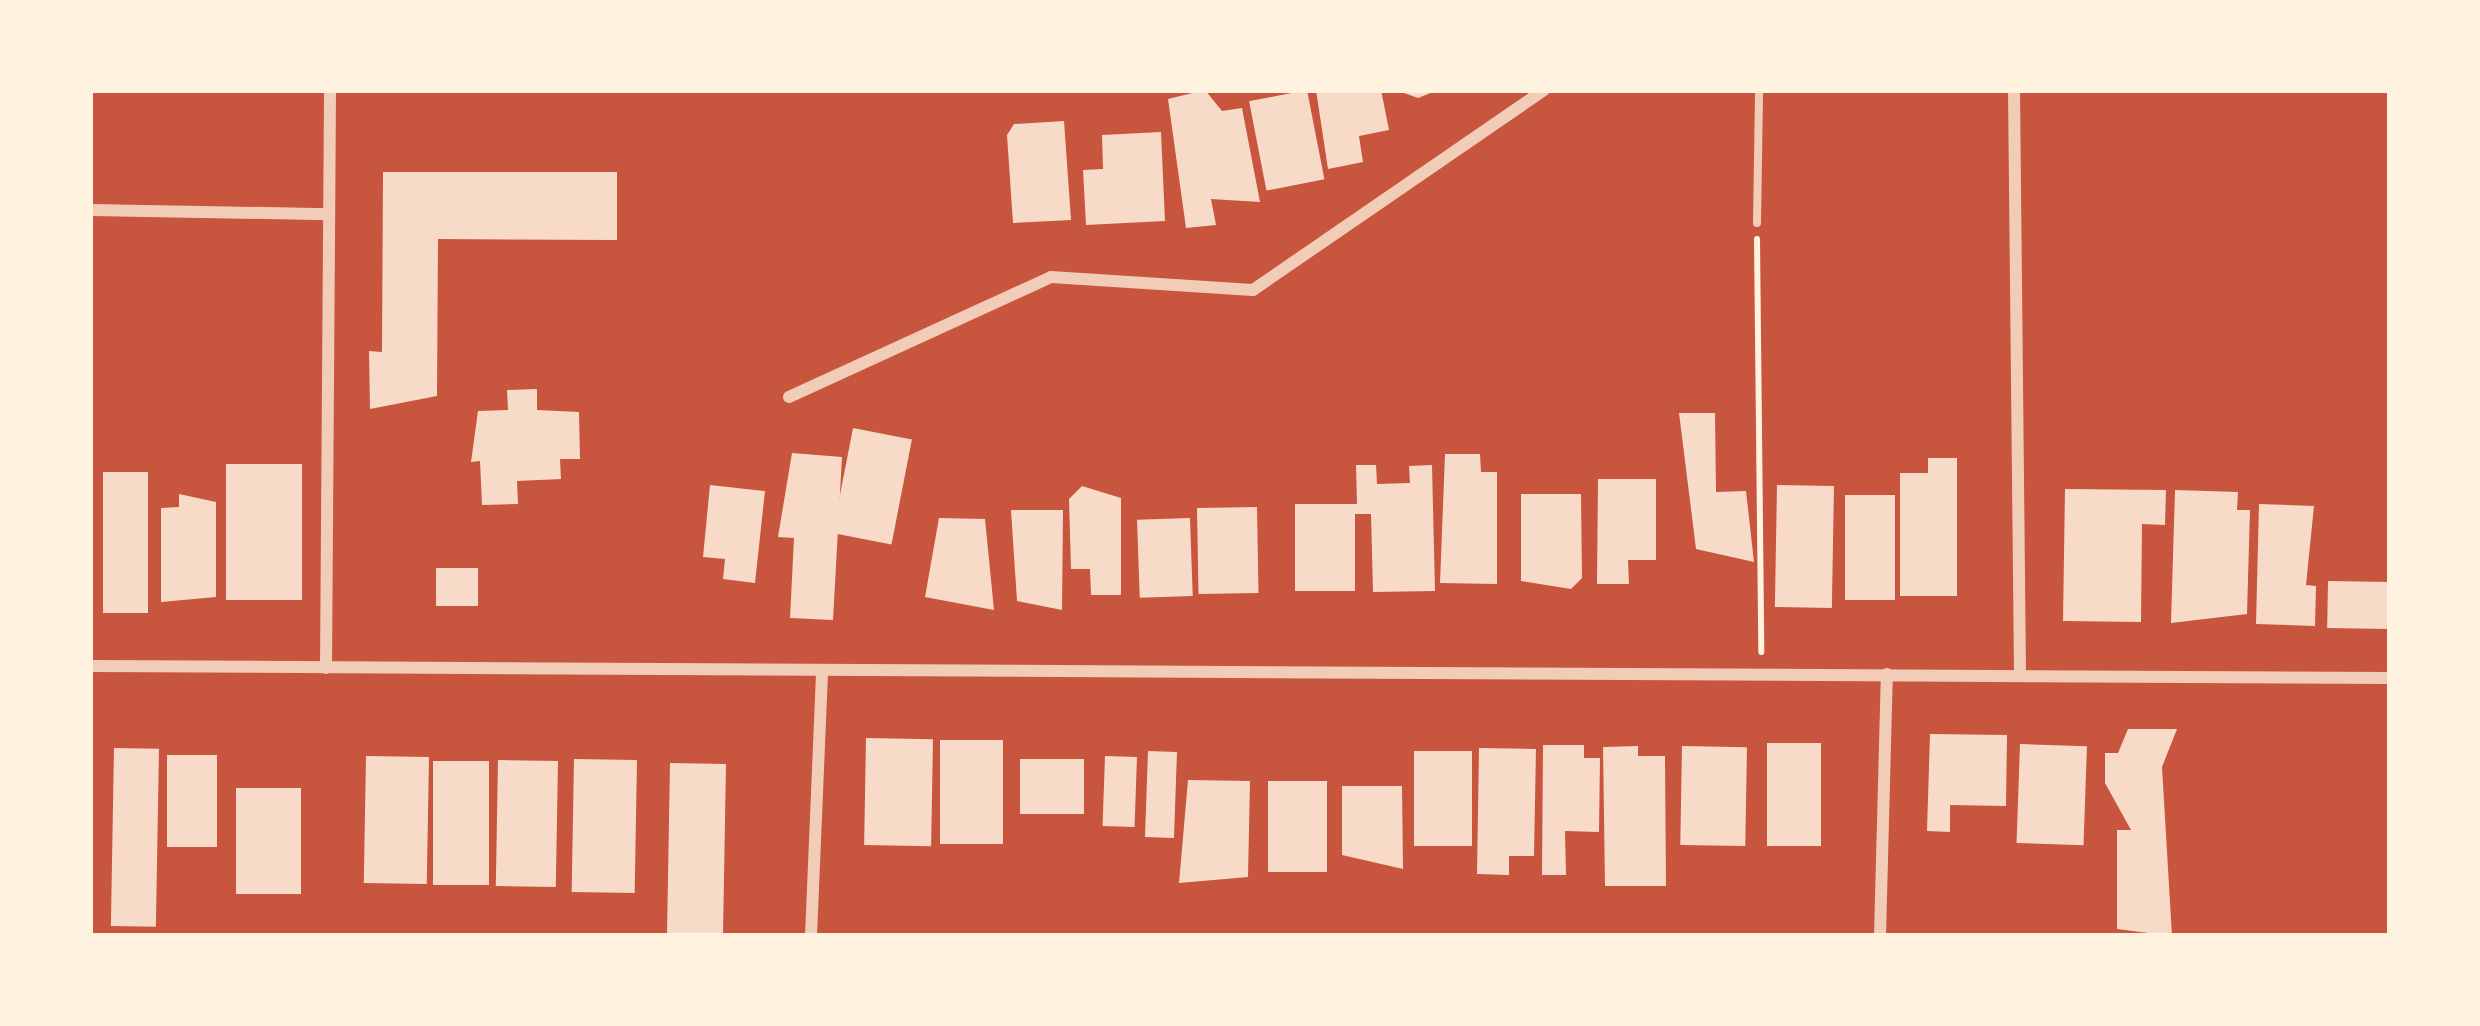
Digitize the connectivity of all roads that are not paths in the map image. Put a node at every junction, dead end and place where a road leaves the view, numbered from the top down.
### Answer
1 (330, 90) edge
2 (1544, 90) edge
3 (1759, 90) edge
4 (2014, 90) edge
5 (90, 210) edge
6 (329, 214) junction
7 (1757, 223) road end
8 (789, 397) dead end
9 (90, 667) edge
10 (326, 668) junction
11 (822, 670) junction
12 (2020, 672) junction
13 (1888, 674) junction
14 (2390, 678) edge
15 (811, 936) edge
16 (1880, 936) edge

1 - 6 street
2 - 8 street
3 - 7 lane
4 - 12 street
5 - 6 street
6 - 10 street
9 - 10 street
10 - 11 street
11 - 13 street
11 - 15 street
12 - 13 street
12 - 14 street
13 - 16 street

